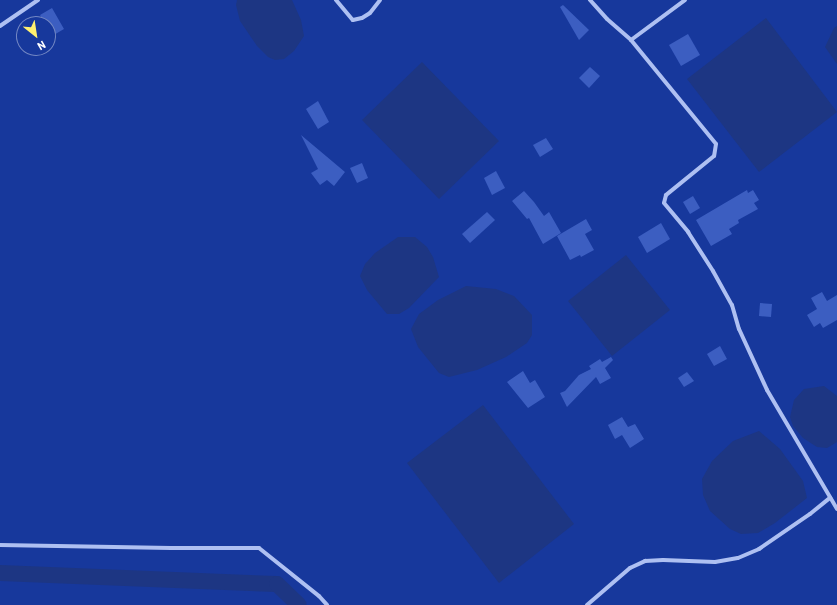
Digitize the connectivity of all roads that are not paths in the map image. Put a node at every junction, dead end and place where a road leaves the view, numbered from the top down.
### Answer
1 (38, 0) edge
2 (336, 0) edge
3 (380, 0) edge
4 (590, 0) edge
5 (686, 0) edge
6 (0, 26) edge
7 (631, 40) junction
8 (830, 498) junction
9 (837, 509) edge
10 (0, 545) edge
11 (327, 605) edge
12 (587, 605) edge

1 - 6 street
2 - 3 street
4 - 7 street
5 - 7 street
7 - 8 street
8 - 9 street
8 - 12 street
10 - 11 street

